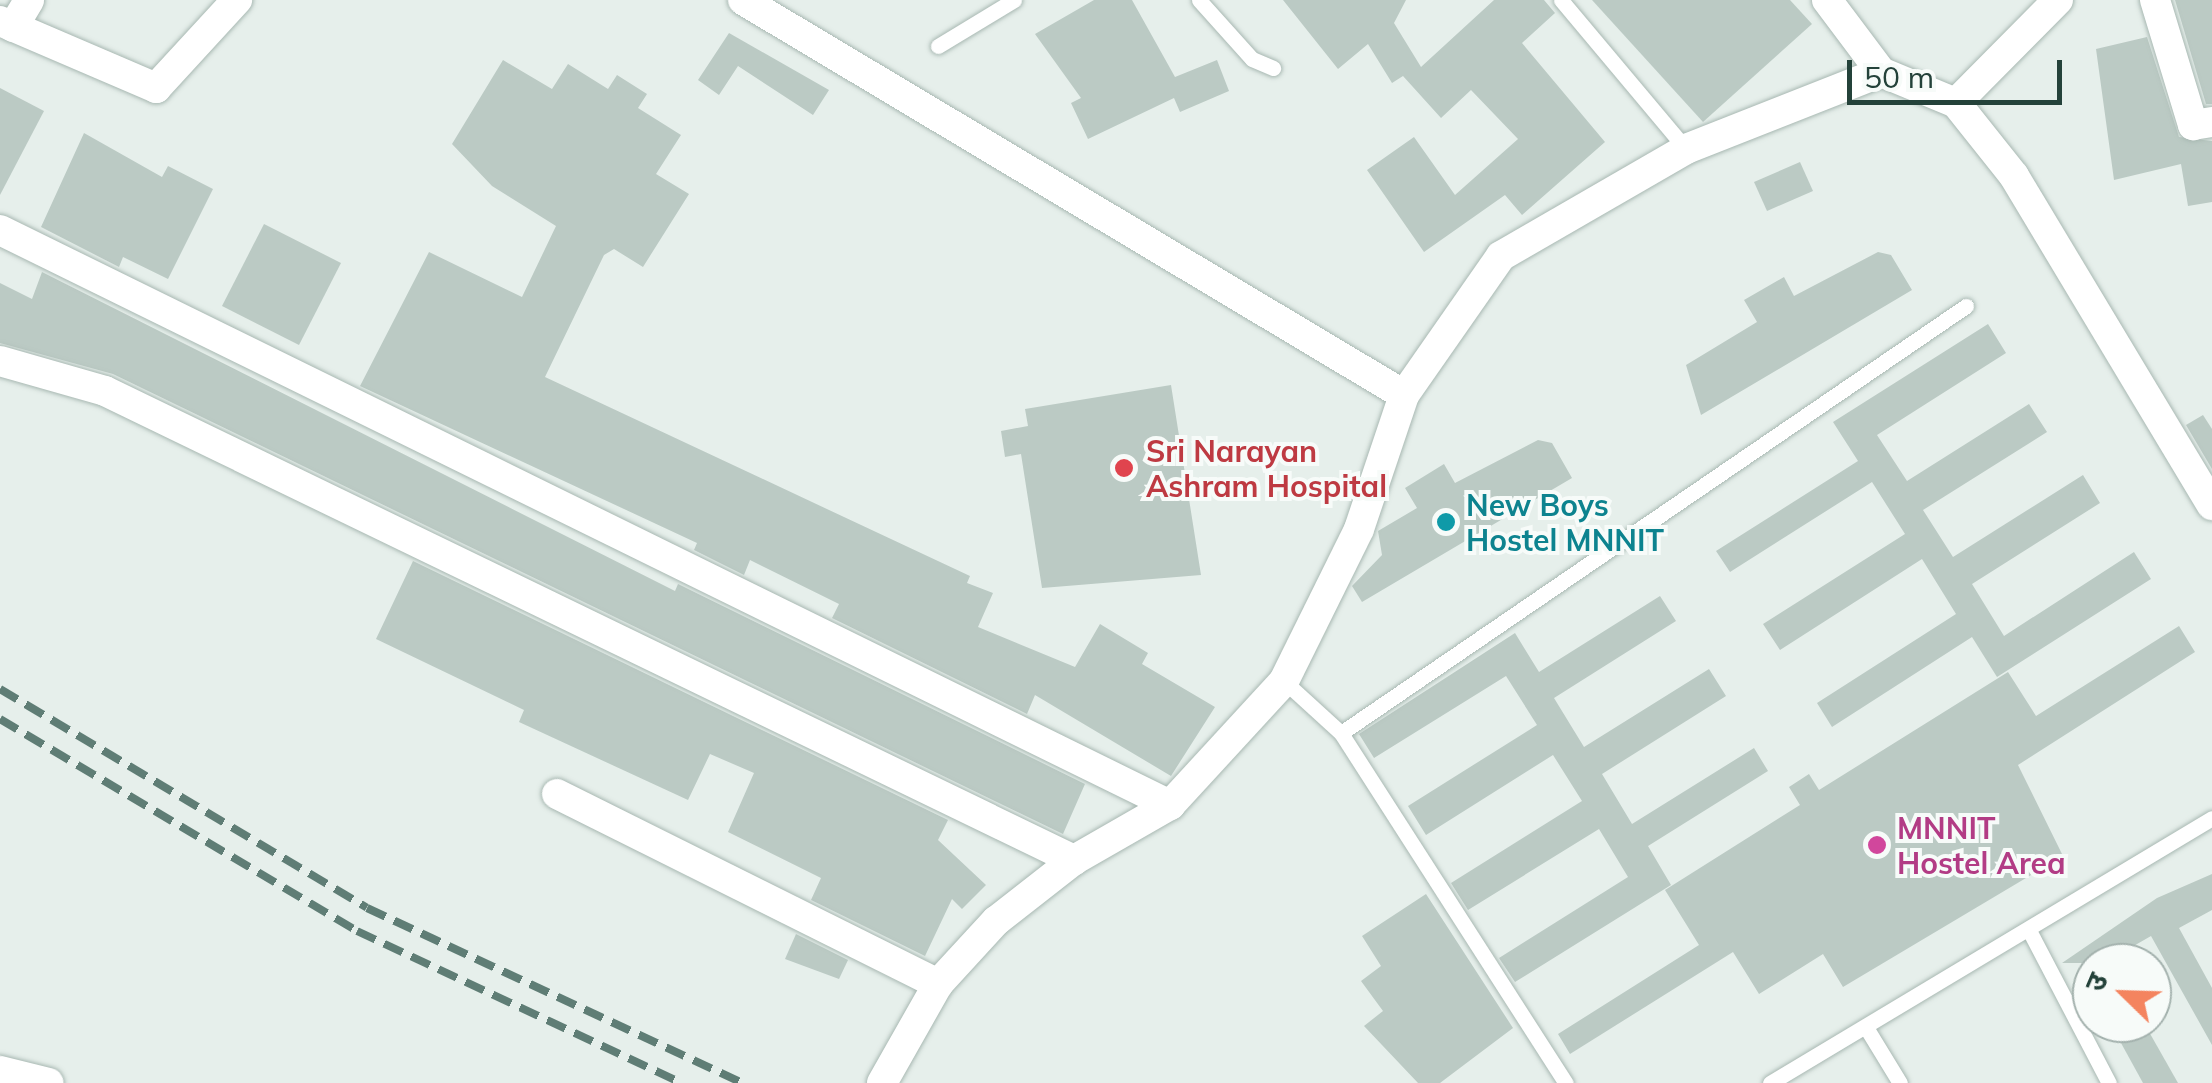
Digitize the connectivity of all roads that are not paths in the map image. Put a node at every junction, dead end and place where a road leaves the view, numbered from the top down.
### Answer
1 (29, 0) edge
2 (238, 0) edge
3 (743, 0) edge
4 (1014, 0) edge
5 (1199, 0) edge
6 (1561, 0) edge
7 (1827, 0) edge
8 (2058, 0) edge
9 (2154, 0) edge
10 (7, 24) edge
11 (938, 46) dead end
12 (1273, 68) dead end
13 (1881, 72) junction
14 (1956, 103) junction
15 (2212, 122) edge
16 (1686, 148) junction
17 (0, 230) edge
18 (1966, 306) dead end
19 (0, 361) edge
20 (1404, 396) junction
21 (2212, 504) edge
22 (1284, 681) junction
23 (1341, 733) junction
24 (557, 794) dead end
25 (1170, 806) junction
26 (2212, 818) edge
27 (1074, 860) junction
28 (2031, 934) junction
29 (938, 984) junction
30 (1868, 1029) junction
31 (0, 1071) edge
32 (49, 1083) edge
33 (882, 1083) edge
34 (1566, 1083) edge
35 (1770, 1083) edge
36 (1900, 1083) edge
37 (2110, 1083) edge

1 - 10 street
2 - 10 street
3 - 20 street
4 - 11 lane
5 - 12 lane
6 - 16 lane
7 - 13 street
8 - 14 street
9 - 15 street
13 - 14 street
13 - 16 street
14 - 21 street
16 - 20 street
17 - 25 street
18 - 23 lane
19 - 27 street
20 - 22 street
22 - 23 lane
22 - 25 street
23 - 34 lane
24 - 29 street
25 - 27 street
26 - 28 lane
27 - 29 street
28 - 30 lane
28 - 37 lane
29 - 33 street
30 - 35 lane
30 - 36 lane
31 - 32 street

